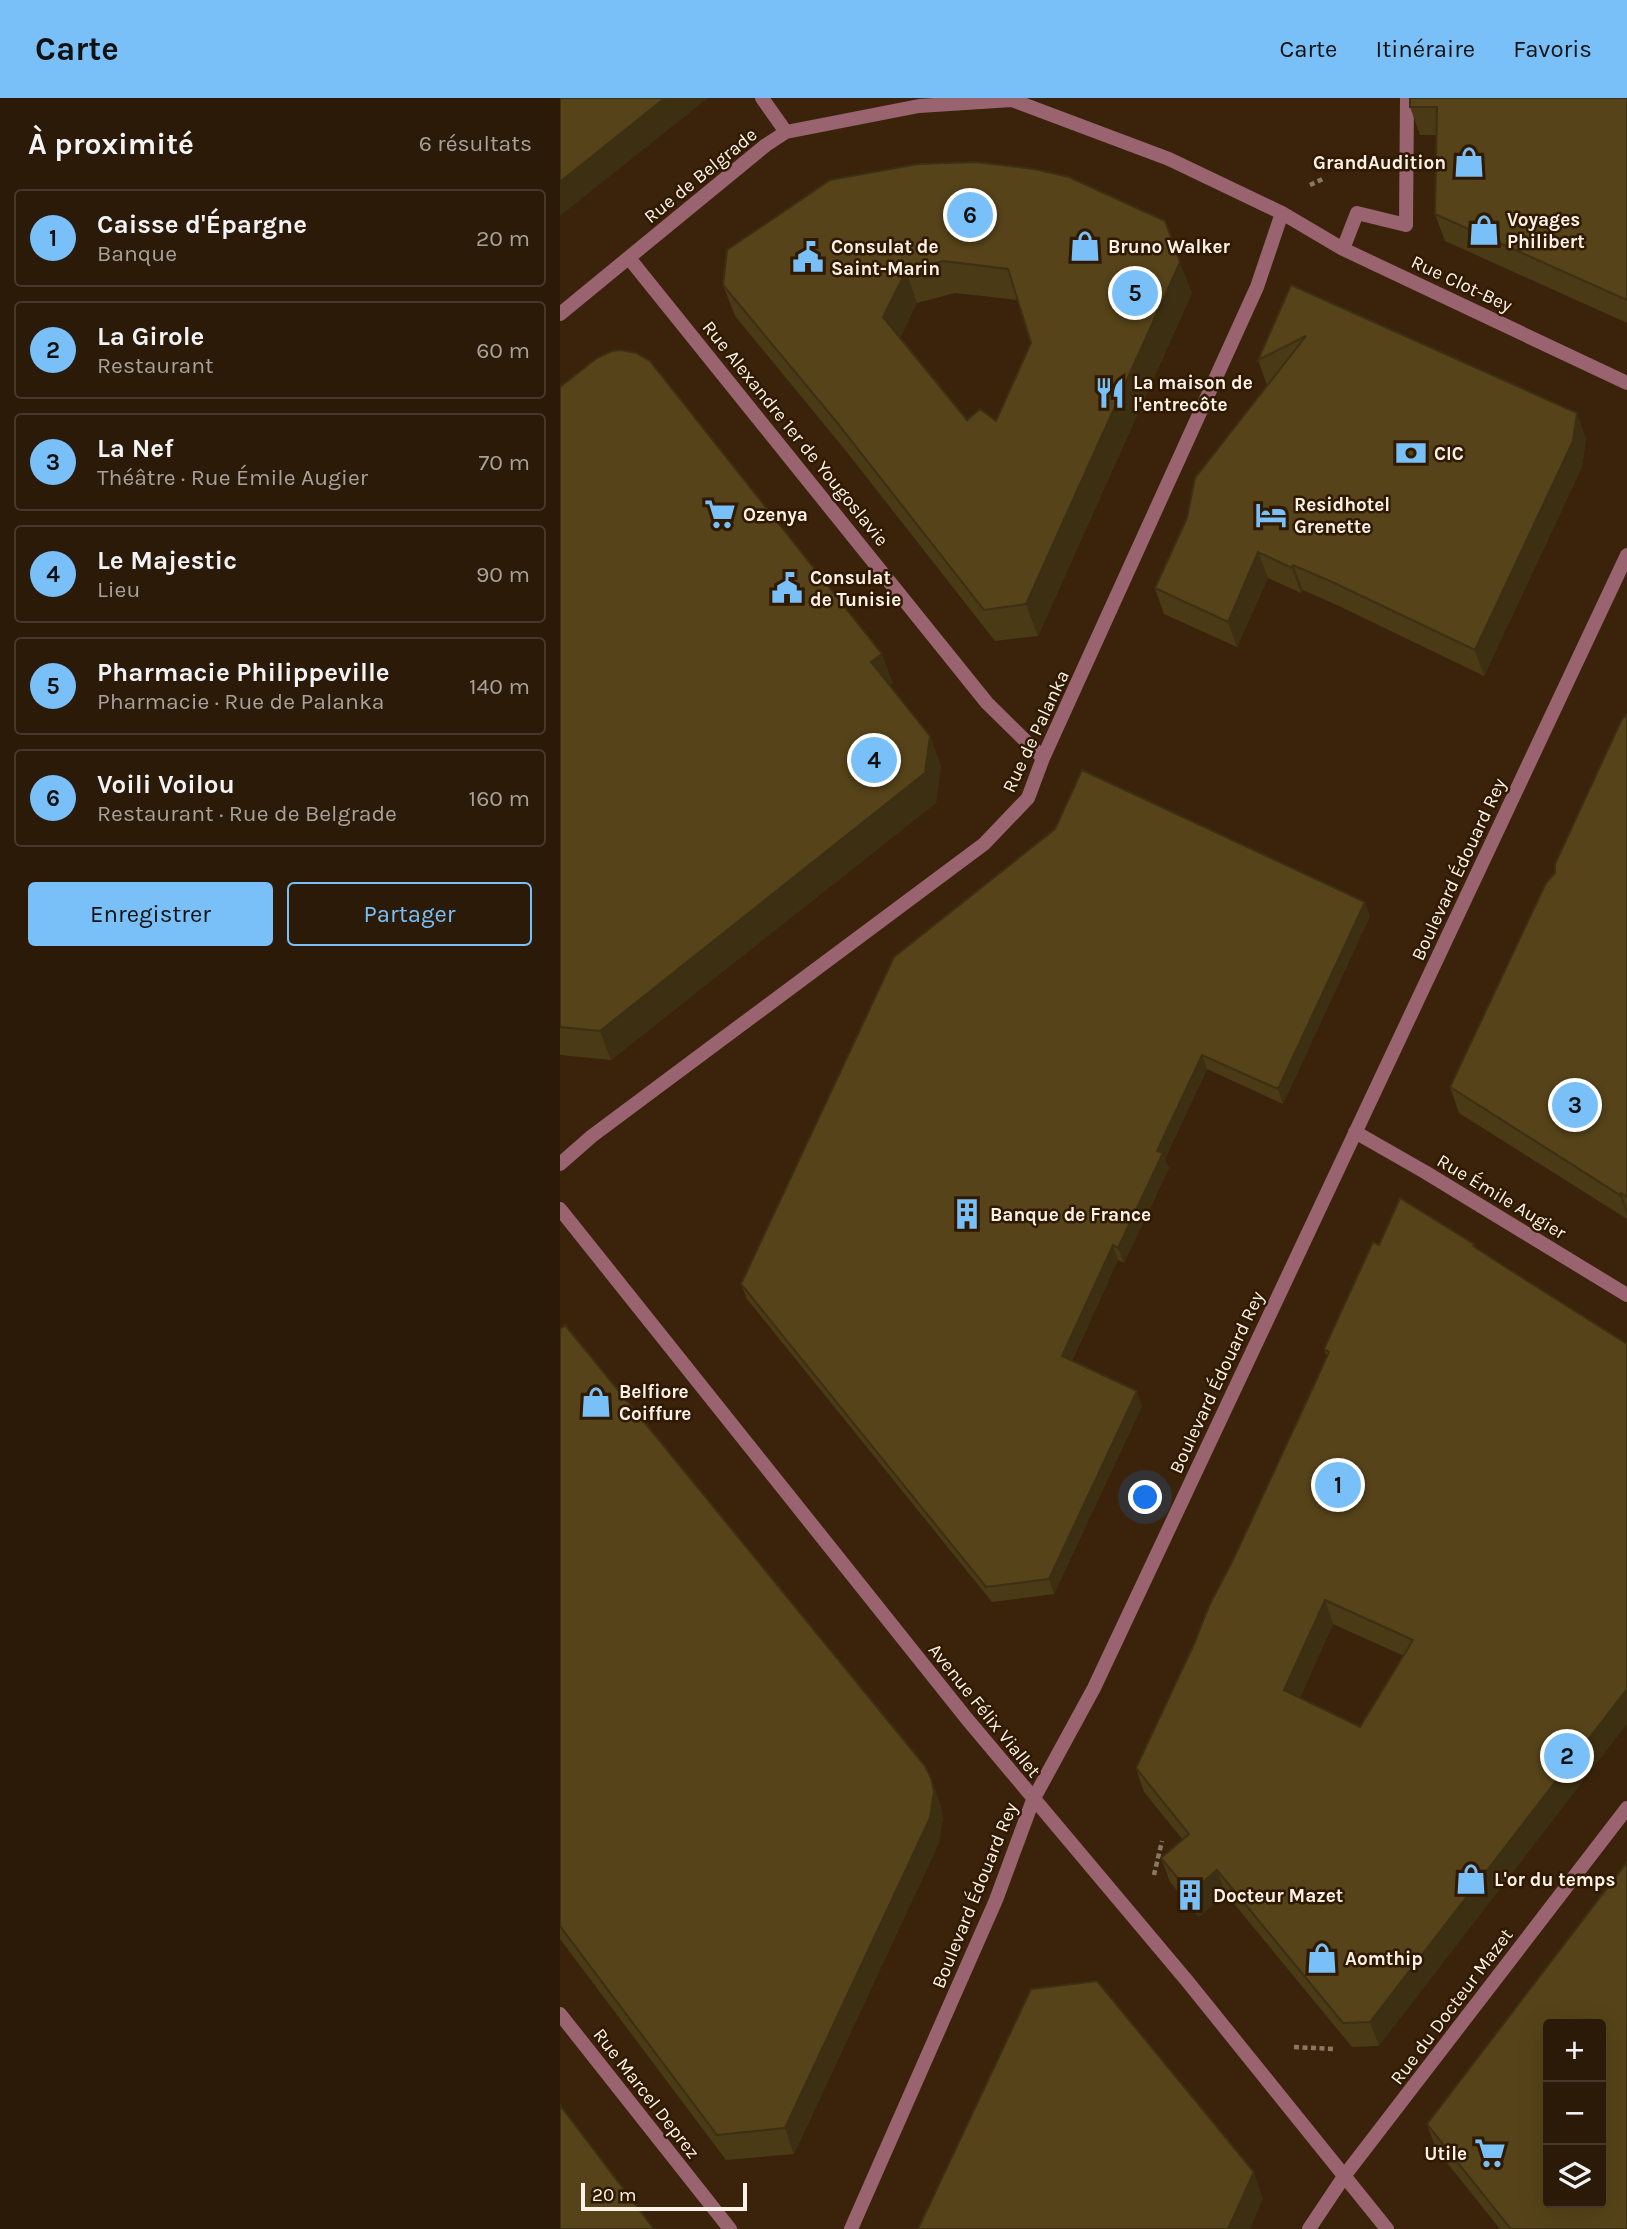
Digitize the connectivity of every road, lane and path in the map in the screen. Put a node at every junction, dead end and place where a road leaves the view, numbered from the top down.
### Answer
1 (762, 98) edge
2 (1407, 98) edge
3 (1012, 99) edge
4 (786, 132) junction
5 (1325, 178) dead end
6 (1306, 187) dead end
7 (1282, 213) junction
8 (1343, 249) junction
9 (629, 258) junction
10 (560, 314) edge
11 (1627, 383) edge
12 (1627, 555) edge
13 (1043, 758) junction
14 (1355, 1132) junction
15 (560, 1164) edge
16 (560, 1209) edge
17 (1627, 1295) edge
18 (1033, 1800) junction
19 (1627, 1808) edge
20 (1162, 1841) edge
21 (1154, 1875) dead end
22 (560, 2014) edge
23 (1294, 2047) dead end
24 (1334, 2049) edge
25 (1345, 2175) junction
26 (730, 2229) edge
27 (850, 2229) edge
28 (1309, 2229) edge
29 (1387, 2229) edge

1 - 4 street
2 - 8 street
3 - 4 street, Rue de Belgrade
3 - 7 street, Rue de Belgrade
4 - 9 street, Rue de Belgrade
5 - 6 path
7 - 8 street, Rue Clot-Bey
7 - 13 street, Rue de Palanka
8 - 11 street, Rue Clot-Bey
9 - 10 street, Rue de Belgrade
9 - 13 street, Rue Alexandre 1er de Yougoslavie
12 - 14 street, Boulevard Édouard Rey
13 - 15 street, Rue de Palanka
14 - 17 street, Rue Émile Augier
14 - 18 street, Boulevard Édouard Rey
16 - 18 street, Avenue Félix Viallet
18 - 25 street, Avenue Félix Viallet
18 - 27 street, Boulevard Édouard Rey
19 - 25 street, Rue du Docteur Mazet
20 - 21 path
22 - 26 street, Rue Marcel Deprez
23 - 24 path
25 - 28 street, Rue du Docteur Mazet
25 - 29 street, Avenue Félix Viallet

